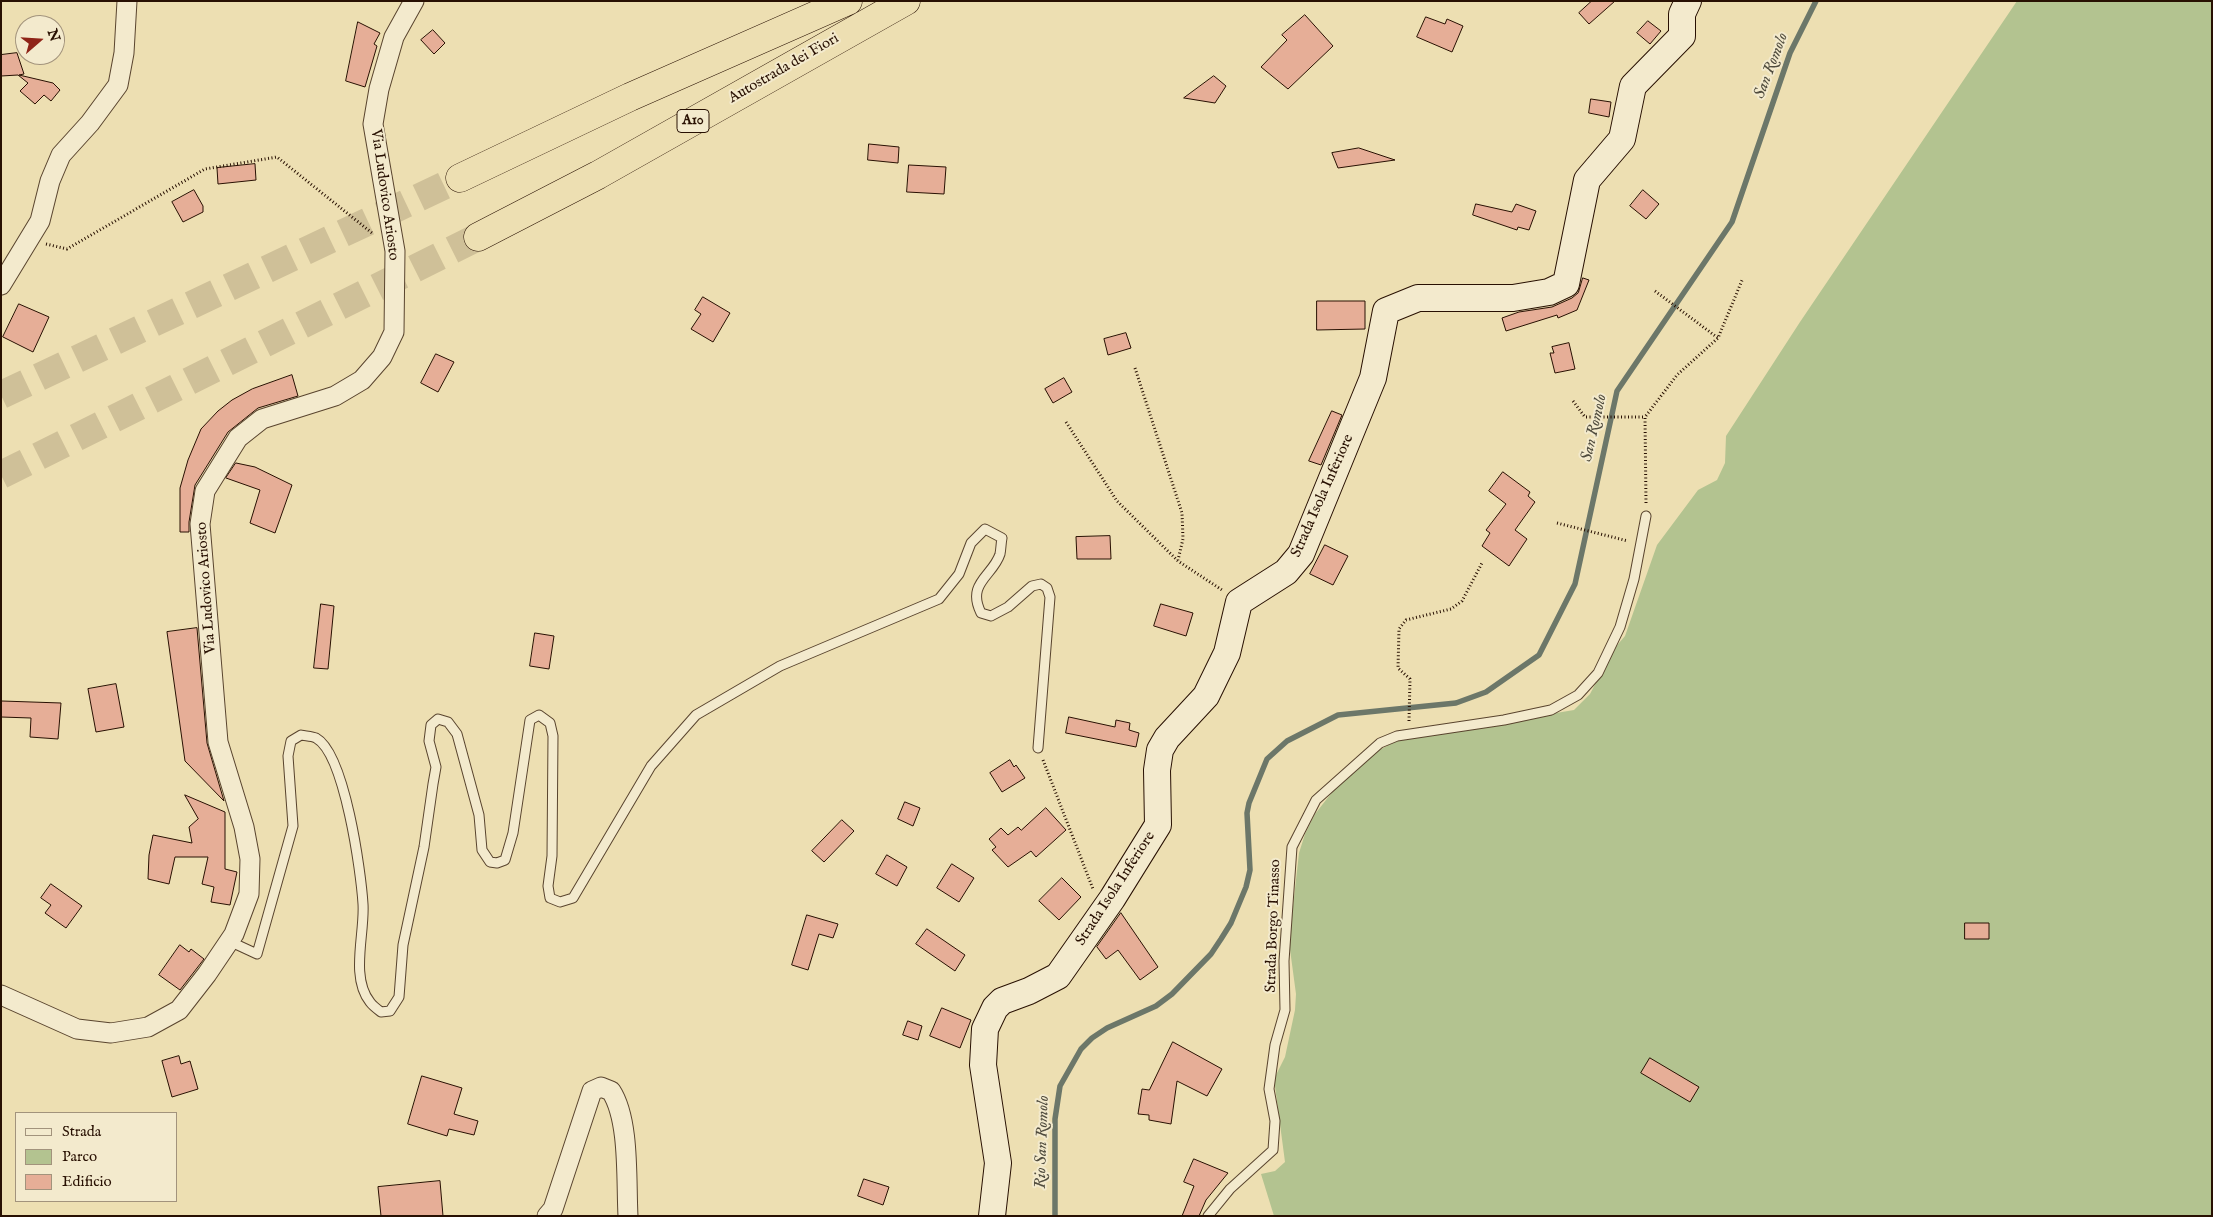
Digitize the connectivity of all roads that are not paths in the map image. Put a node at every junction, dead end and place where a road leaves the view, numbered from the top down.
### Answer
1 (127, 1) edge
2 (414, 1) edge
3 (848, 1) edge
4 (906, 1) edge
5 (1688, 1) edge
6 (460, 178) tunnel mouth
7 (478, 237) tunnel mouth
8 (1, 285) edge
9 (1646, 516) road end
10 (1038, 748) road end
11 (229, 942) junction
12 (1, 996) edge
13 (547, 1216) edge
14 (628, 1216) edge
15 (992, 1216) edge
16 (1208, 1216) edge

1 - 8 street
2 - 11 street, Via Ludovico Ariosto
3 - 6 highway, Autostrada dei Fiori
4 - 7 highway, Autostrada dei Fiori / A10
5 - 15 street, Strada Isola Inferiore
9 - 16 lane, Strada Borgo Tinasso
10 - 11 lane
11 - 12 street, Via Ludovico Ariosto
13 - 14 street

